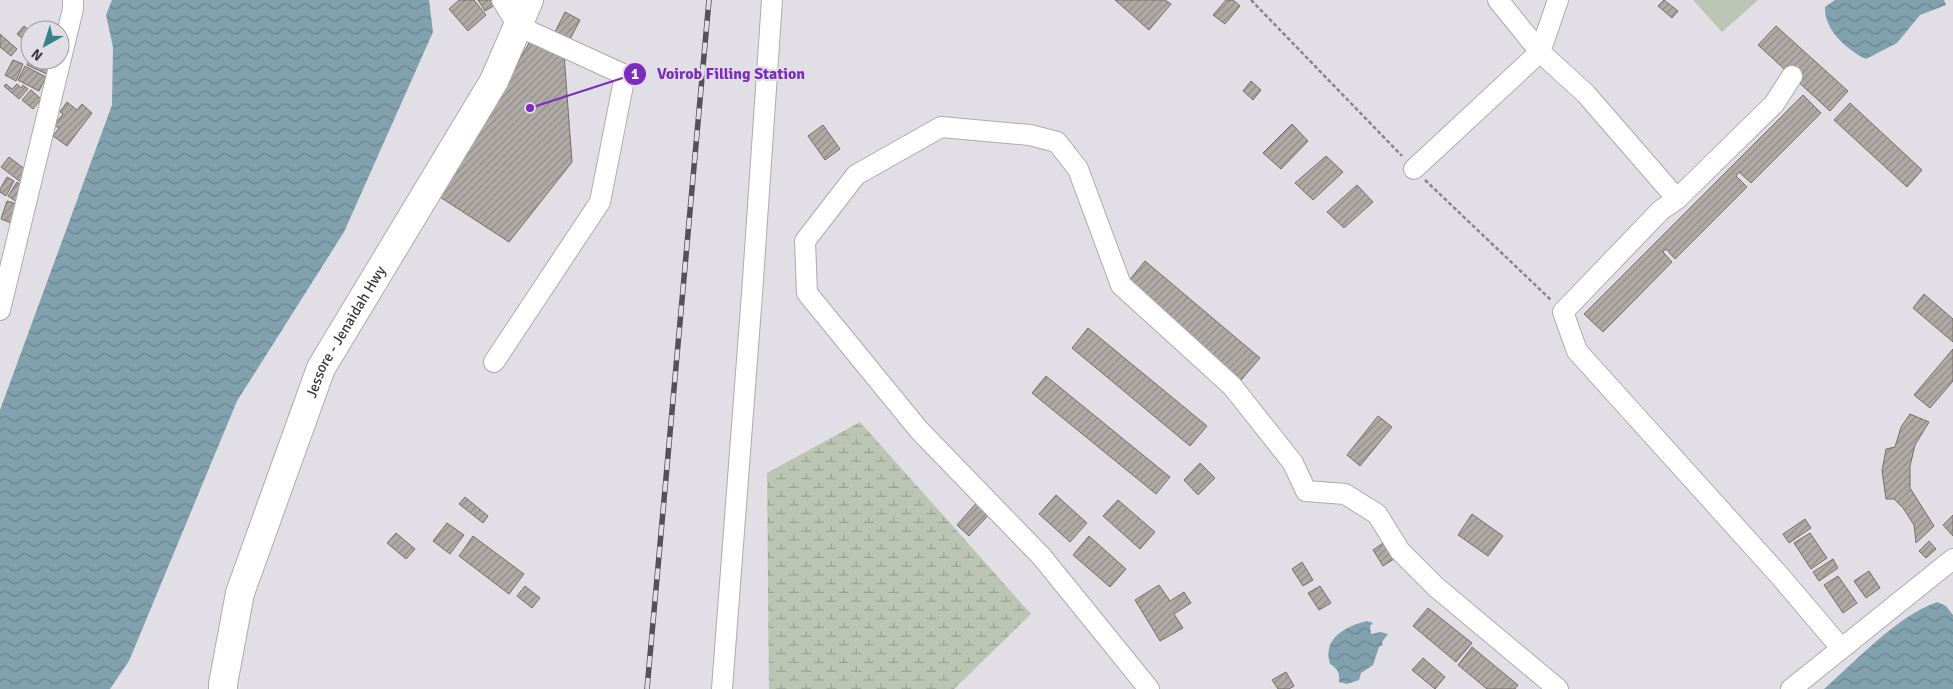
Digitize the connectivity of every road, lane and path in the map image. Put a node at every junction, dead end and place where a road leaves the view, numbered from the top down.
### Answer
1 (73, 0) edge
2 (502, 0) edge
3 (529, 0) edge
4 (772, 0) edge
5 (1498, 0) edge
6 (1558, 0) edge
7 (518, 26) junction
8 (1540, 52) junction
9 (1792, 76) dead end
10 (1414, 169) dead end
11 (1677, 199) junction
12 (0, 310) edge
13 (494, 362) dead end
14 (1953, 559) edge
15 (1841, 648) junction
16 (223, 689) edge
17 (722, 689) edge
18 (1149, 689) edge
19 (1558, 689) edge
20 (1791, 689) edge

1 - 12 street
2 - 7 street
3 - 7 highway, Jessore - Jenaidah Hwy
4 - 17 street
5 - 8 street
6 - 8 street
7 - 13 street
7 - 16 highway, Jessore - Jenaidah Hwy
8 - 10 street
8 - 11 street
9 - 11 street
11 - 15 street
14 - 15 street
15 - 20 street
18 - 19 street

